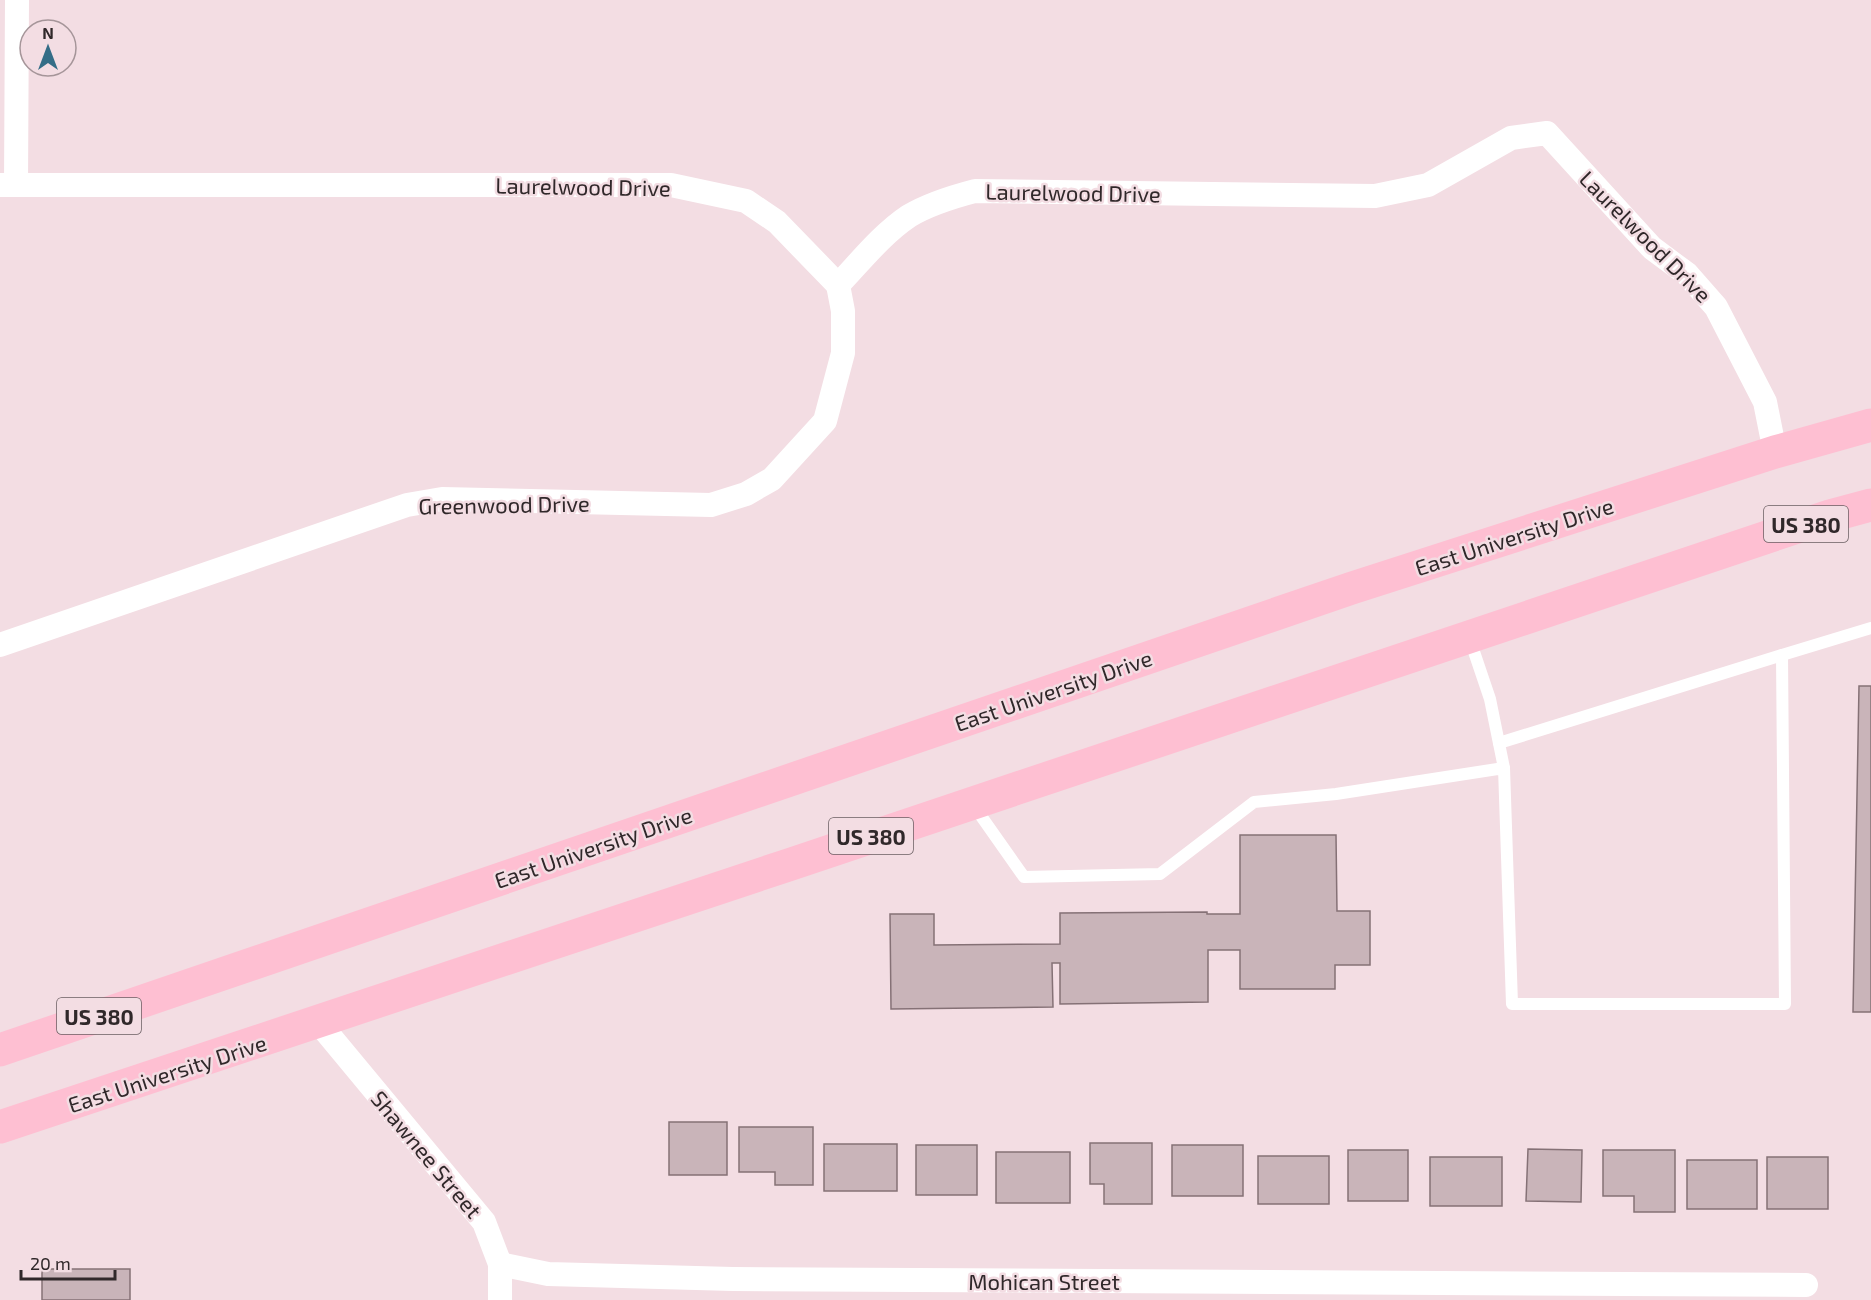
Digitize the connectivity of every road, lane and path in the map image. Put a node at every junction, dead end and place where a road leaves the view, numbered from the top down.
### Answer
1 (17, 0) edge
2 (8, 185) edge
3 (838, 285) junction
4 (1871, 425) edge
5 (1775, 452) junction
6 (1871, 506) edge
7 (1871, 628) edge
8 (1469, 636) junction
9 (0, 645) edge
10 (1782, 655) junction
11 (1499, 743) junction
12 (1504, 768) junction
13 (971, 802) junction
14 (319, 1023) junction
15 (0, 1050) edge
16 (0, 1127) edge
17 (500, 1264) junction
18 (1806, 1285) dead end
19 (1604, 1292) edge
20 (500, 1300) edge

1 - 2 street
2 - 3 street, Laurelwood Drive
3 - 5 street, Laurelwood Drive
3 - 9 street, Greenwood Drive
4 - 5 main road, East University Drive / US 380
5 - 15 main road, East University Drive / US 380
6 - 8 main road, East University Drive / US 380
7 - 10 lane
8 - 11 lane
8 - 13 main road, East University Drive / US 380
10 - 11 lane
10 - 12 lane
11 - 12 lane
12 - 13 lane
13 - 14 main road, East University Drive / US 380
14 - 16 main road, East University Drive / US 380
14 - 17 street, Shawnee Street
17 - 19 street, Mohican Street
17 - 20 street, Shawnee Street
18 - 19 street, Mohican Street

